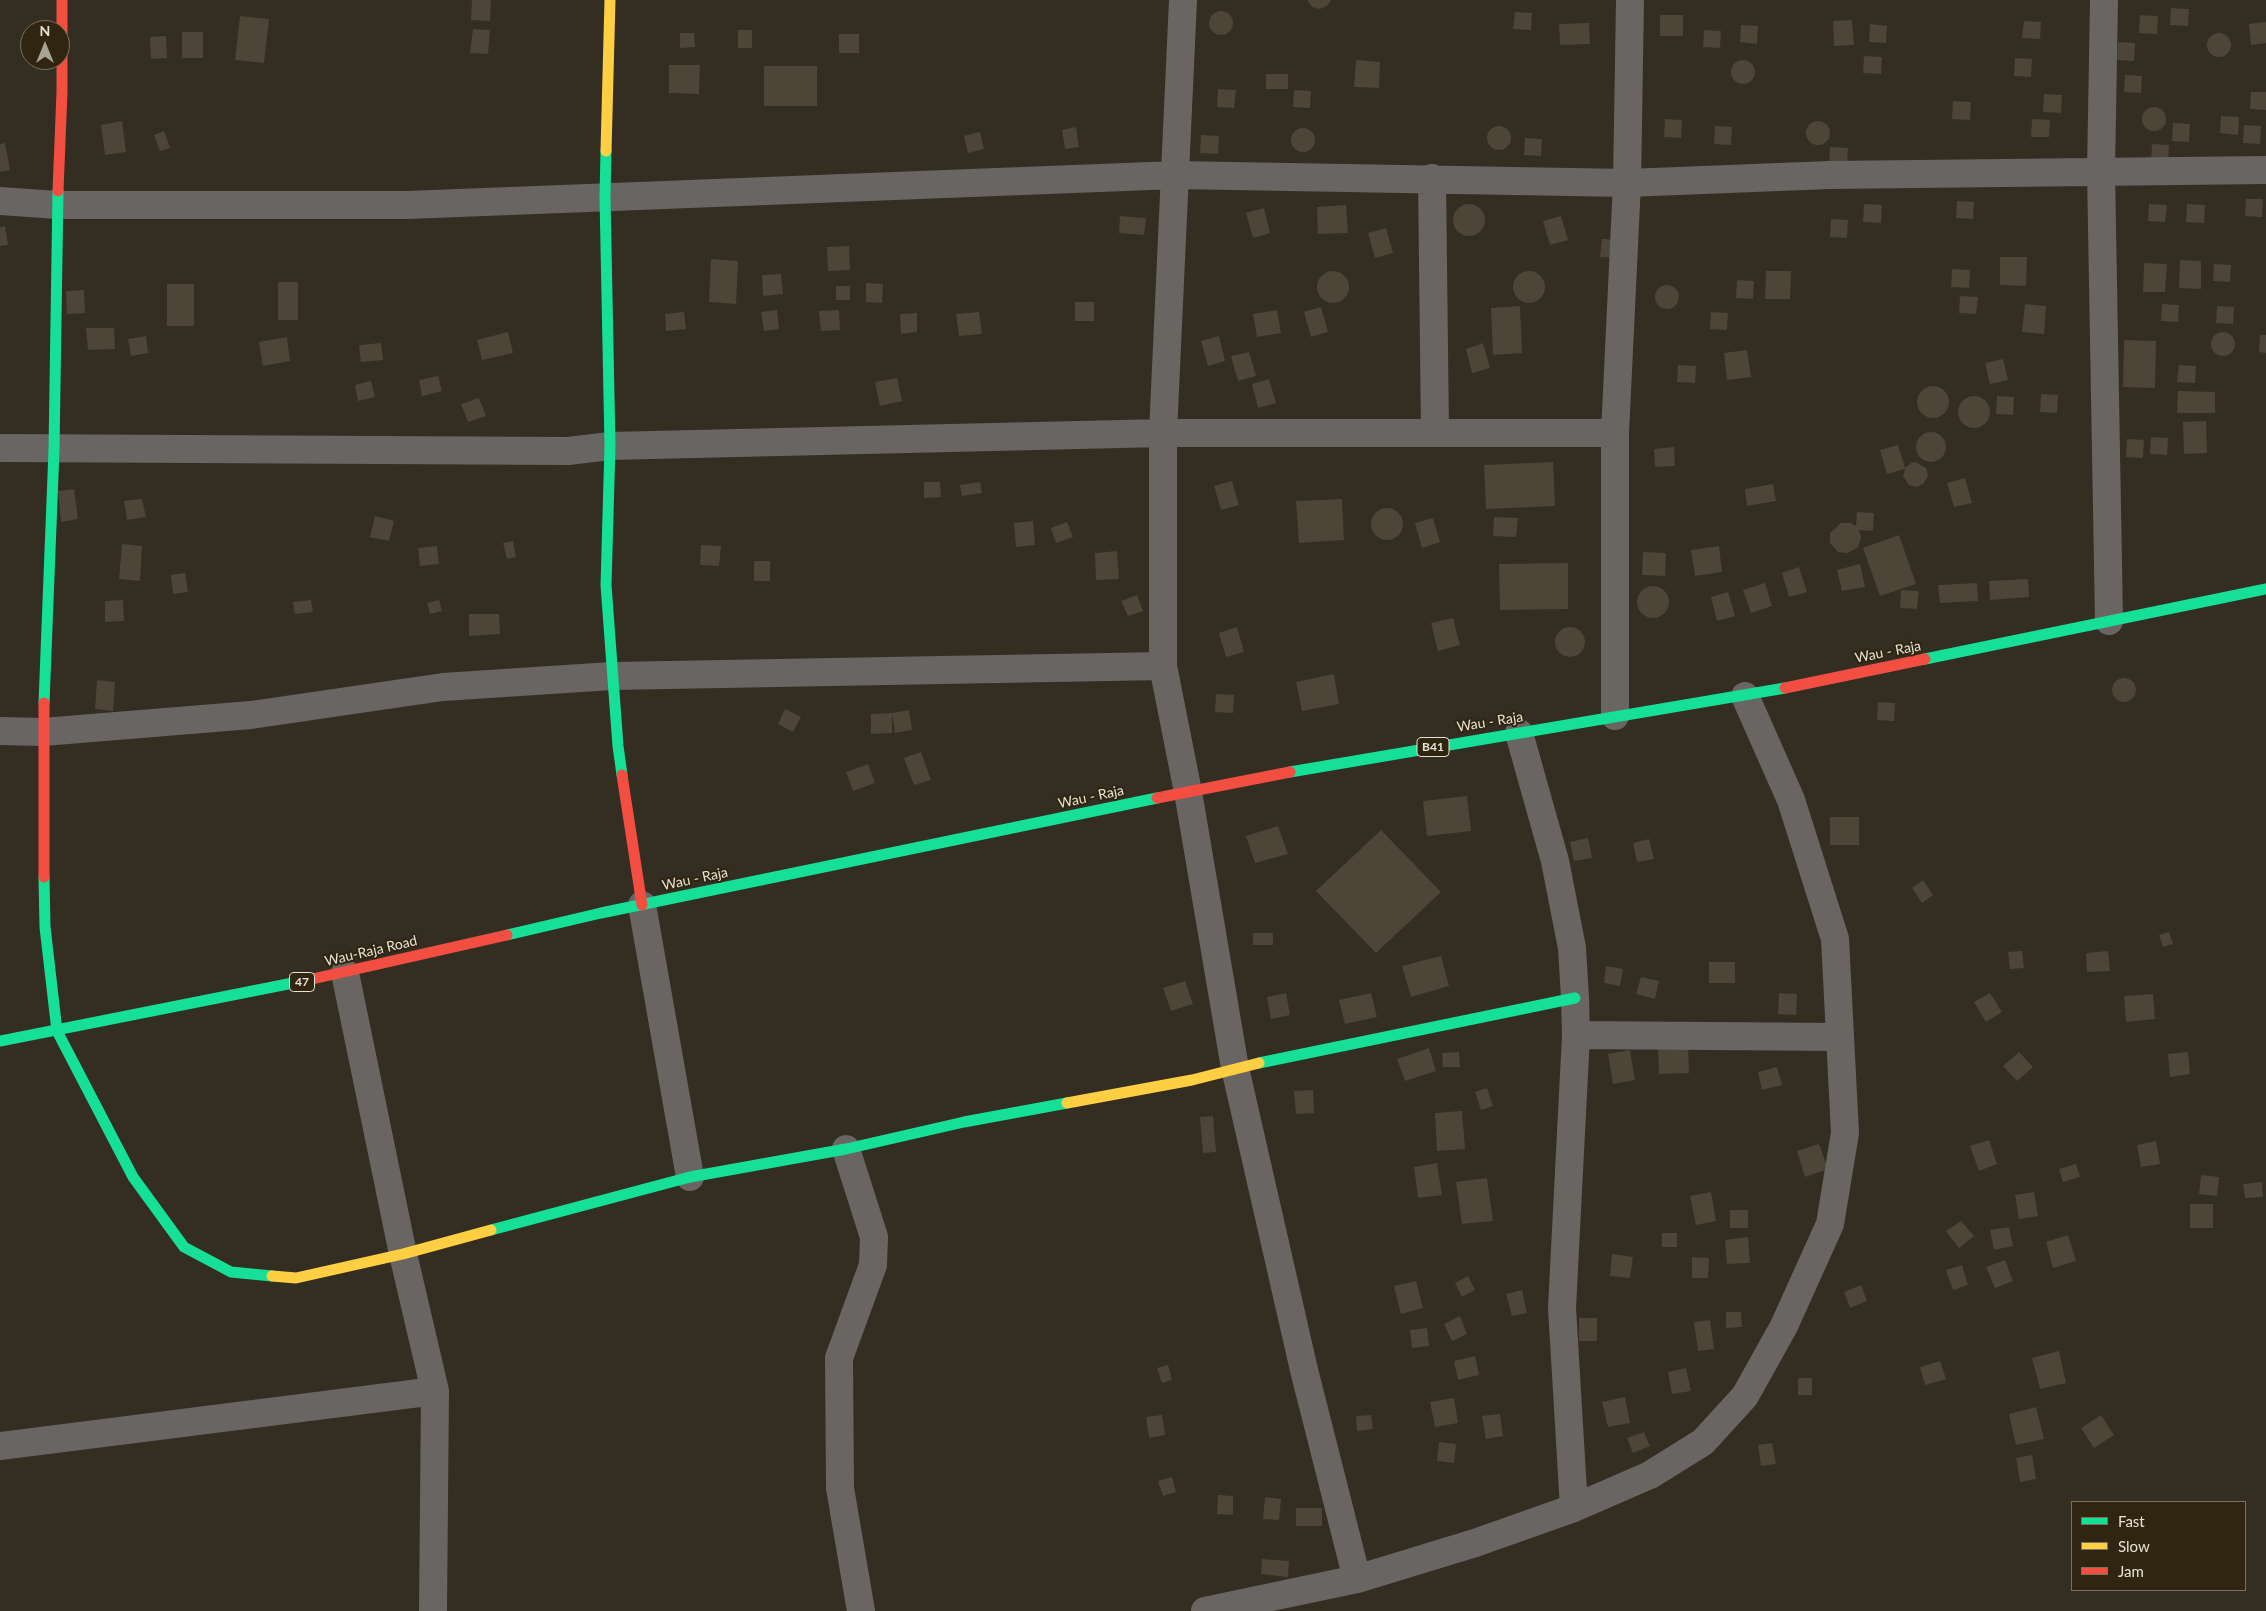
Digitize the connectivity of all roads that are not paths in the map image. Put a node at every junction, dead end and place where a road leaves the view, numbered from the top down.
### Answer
1 (62, 0) edge
2 (610, 0) edge
3 (1183, 0) edge
4 (1630, 0) edge
5 (2104, 0) edge
6 (2266, 170) edge
7 (2101, 171) junction
8 (1176, 175) junction
9 (1432, 178) junction
10 (1627, 182) junction
11 (605, 197) junction
12 (0, 202) edge
13 (56, 205) junction
14 (1163, 433) junction
15 (1435, 433) junction
16 (1615, 433) junction
17 (610, 446) junction
18 (0, 448) edge
19 (54, 450) junction
20 (2266, 589) edge
21 (2110, 621) junction
22 (1163, 666) junction
23 (612, 676) junction
24 (1745, 696) junction
25 (1615, 716) junction
26 (0, 731) edge
27 (44, 732) junction
28 (1519, 733) junction
29 (1188, 792) junction
30 (642, 905) junction
31 (601, 913) joint
32 (345, 973) junction
33 (1575, 998) junction
34 (56, 1031) junction
35 (1576, 1035) junction
36 (1840, 1037) junction
37 (0, 1041) edge
38 (1235, 1068) junction
39 (846, 1149) junction
40 (690, 1178) junction
41 (404, 1254) junction
42 (435, 1391) junction
43 (0, 1446) edge
44 (1574, 1508) junction
45 (1357, 1579) junction
46 (433, 1611) edge
47 (861, 1611) edge
48 (1204, 1611) edge

1 - 13 street
2 - 11 street
3 - 8 street
4 - 10 street
5 - 7 street
6 - 7 street
7 - 10 street
7 - 21 street
8 - 9 street
8 - 11 street
8 - 14 street
9 - 10 street
9 - 15 street
10 - 16 street
11 - 13 street
11 - 17 street
12 - 13 street
13 - 19 street
14 - 15 street
14 - 17 street
14 - 22 street
15 - 16 street
16 - 25 street
17 - 19 street
17 - 23 street
18 - 19 street
19 - 27 street
20 - 21 street, Wau - Raja / B41
21 - 24 street, Wau - Raja / B41
22 - 23 street
22 - 29 street
23 - 27 street
23 - 30 street
24 - 25 street, Wau - Raja / B41
24 - 36 street
25 - 28 street, Wau - Raja / B41
26 - 27 street
27 - 34 street
28 - 29 street, Wau - Raja / B41
28 - 33 street
29 - 30 street, Wau - Raja / B41
29 - 38 street
30 - 31 street, Wau - Raja / B41
30 - 40 street
31 - 32 street, Wau-Raja Road / 47
32 - 34 street, Wau-Raja Road / 47
32 - 41 street
33 - 35 street
33 - 38 street
34 - 37 street, Wau-Raja Road / 47
34 - 41 street
35 - 36 street
35 - 44 street
36 - 44 street
38 - 39 street
38 - 45 street
39 - 40 street
39 - 47 street
40 - 41 street
41 - 42 street
42 - 43 street
42 - 46 street
44 - 45 street
45 - 48 street

